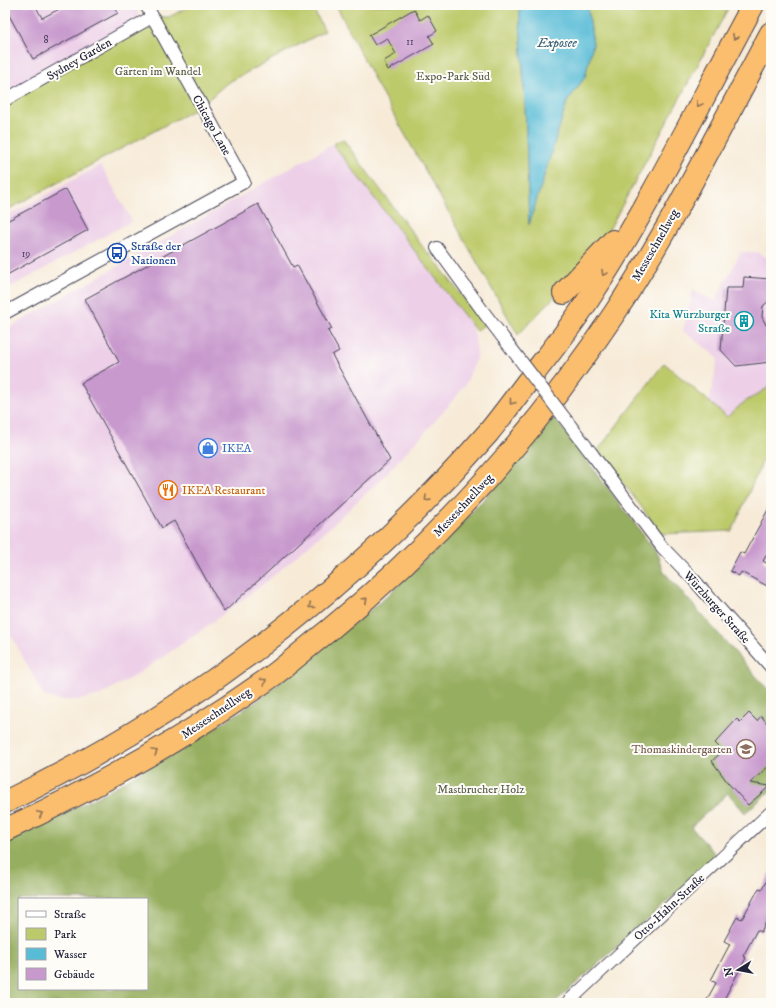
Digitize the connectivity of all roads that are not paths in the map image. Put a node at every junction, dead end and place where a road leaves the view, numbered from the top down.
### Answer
1 (146, 5) edge
2 (753, 5) edge
3 (152, 17) junction
4 (771, 33) edge
5 (5, 100) edge
6 (646, 204) junction
7 (437, 248) dead end
8 (564, 293) dead end
9 (5, 313) edge
10 (771, 667) edge
11 (5, 802) edge
12 (771, 812) edge
13 (5, 830) edge
14 (567, 1003) edge

1 - 3 street, Chicago Lane
2 -> 6 highway
3 - 5 street, Sydney Garden
3 - 9 street, Chicago Lane
13 -> 4 highway, Messeschnellweg
6 - 8 highway
6 -> 11 highway
7 - 10 street, Würzburger Straße, bridge
12 - 14 street, Otto-Hahn-Straße

